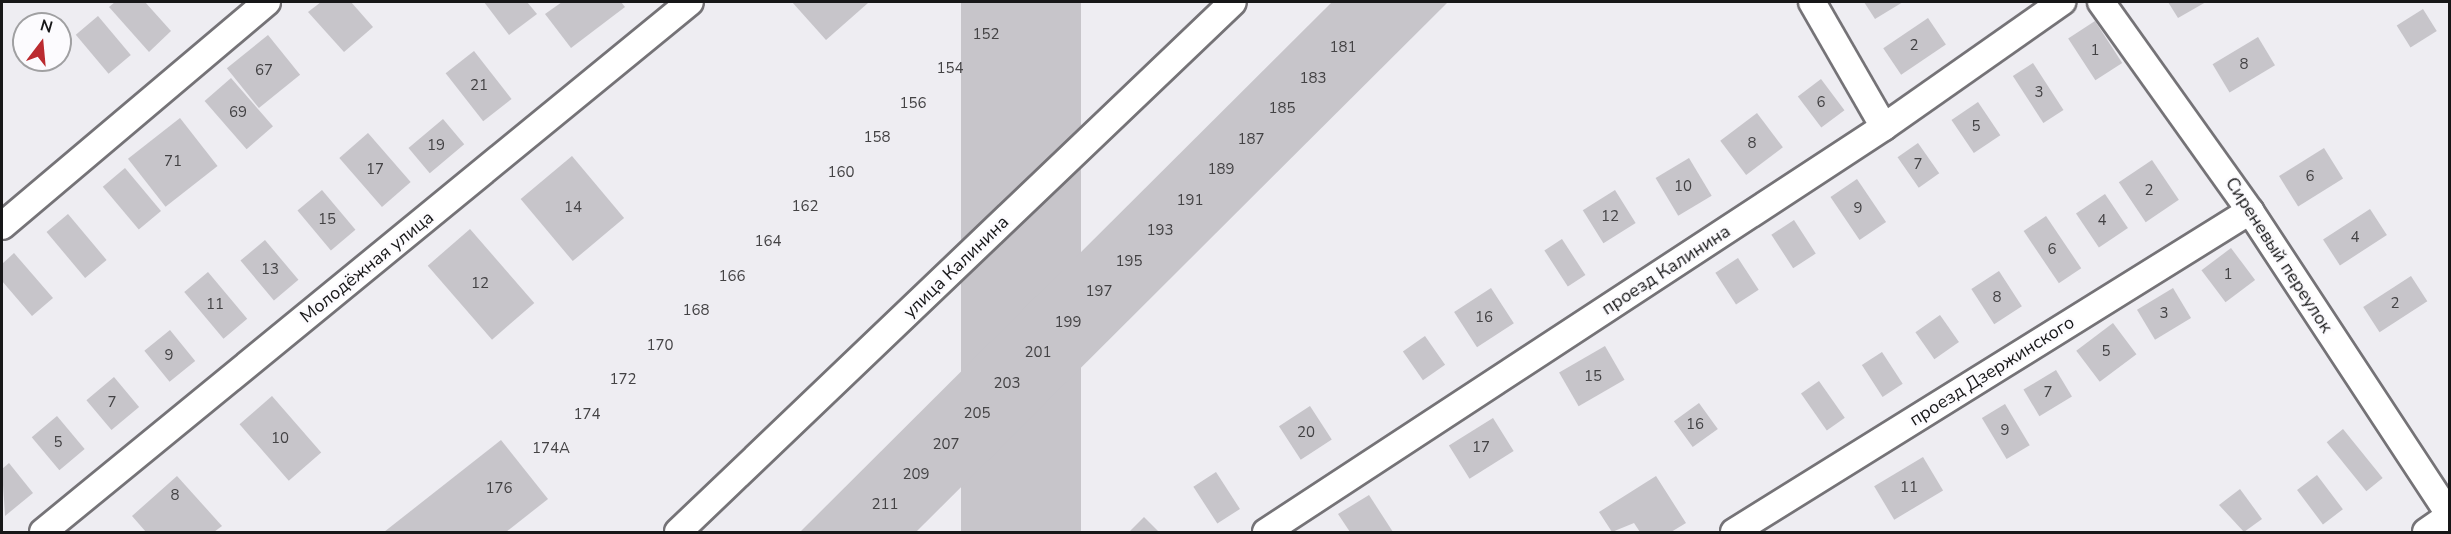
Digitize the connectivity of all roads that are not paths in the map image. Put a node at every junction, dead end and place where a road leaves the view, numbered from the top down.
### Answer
1 (267, 2) edge
2 (690, 2) edge
3 (1233, 2) edge
4 (1812, 2) edge
5 (2062, 2) edge
6 (2101, 2) edge
7 (1884, 127) junction
8 (2250, 211) junction
9 (2, 226) edge
10 (2449, 515) edge
11 (44, 532) edge
12 (678, 532) edge
13 (1266, 532) edge
14 (1734, 532) edge
15 (2426, 532) edge

1 - 9 street
2 - 11 street, Молодёжная улица
3 - 12 street, улица Калинина
4 - 7 street
5 - 7 street, проезд Калинина
6 - 8 street, Сиреневый переулок
7 - 13 street, проезд Калинина
8 - 10 street, Сиреневый переулок
8 - 14 street, проезд Дзержинского
10 - 15 street

